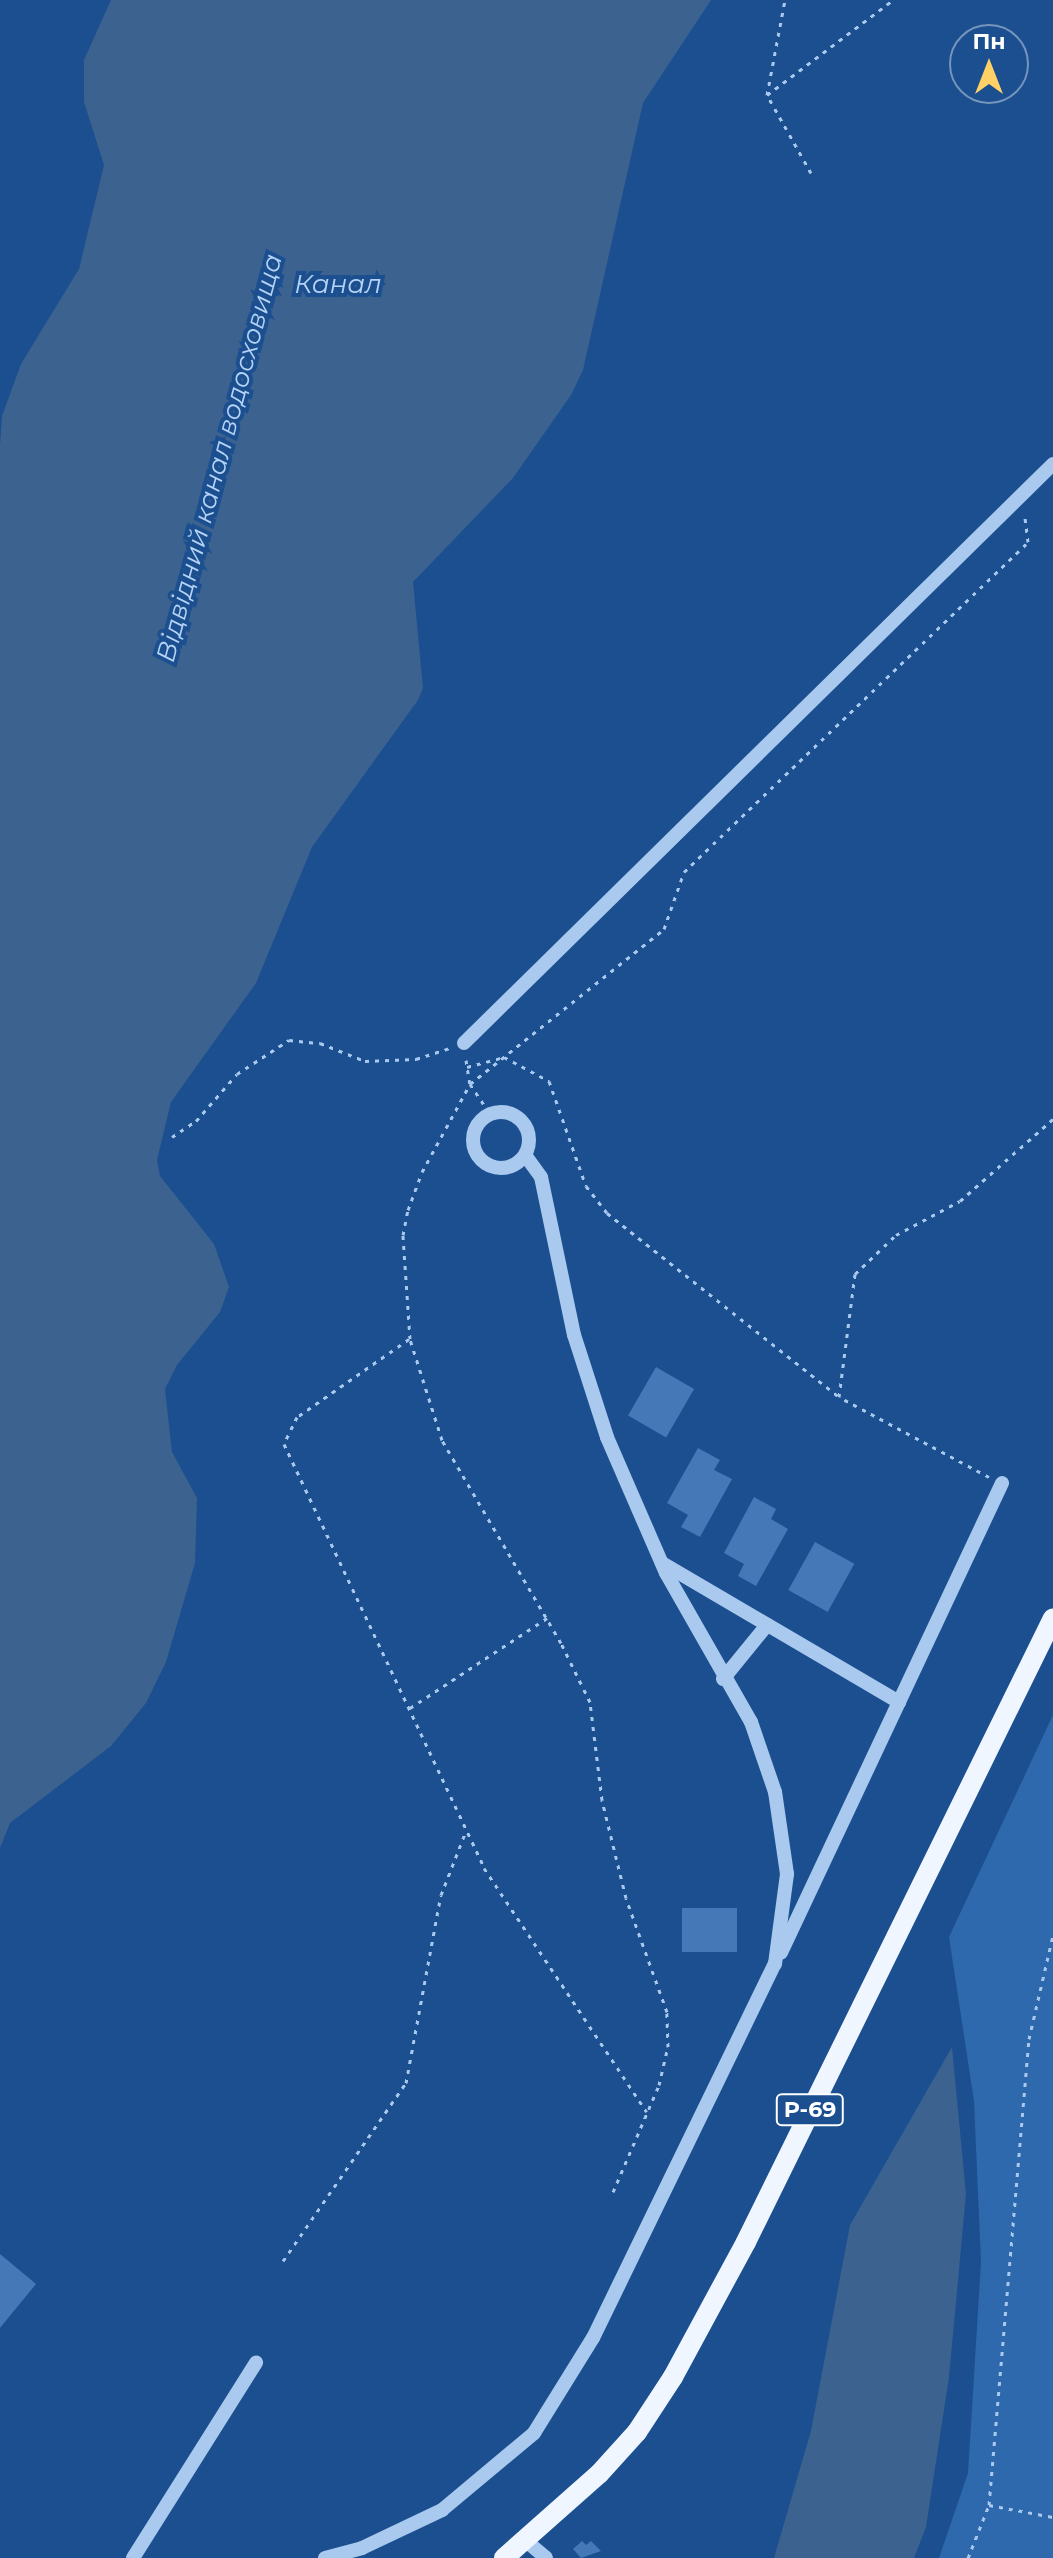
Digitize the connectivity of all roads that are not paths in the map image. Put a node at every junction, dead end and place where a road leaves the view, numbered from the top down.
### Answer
1 (1053, 464) edge
2 (464, 1043) road end
3 (525, 1155) junction
4 (1002, 1483) road end
5 (662, 1563) junction
6 (1053, 1618) edge
7 (767, 1625) junction
8 (723, 1679) junction
9 (899, 1702) junction
10 (775, 1964) junction
11 (256, 2363) dead end
12 (526, 2541) junction
13 (133, 2558) edge
14 (325, 2558) edge
15 (504, 2558) edge
16 (546, 2558) edge

1 - 2 lane
3 - 3 lane
3 - 5 lane
4 - 9 lane
5 - 7 lane
5 - 8 lane
6 - 12 main road, Р-69
7 - 8 lane
7 - 9 lane
8 - 10 lane
9 - 10 lane
10 - 14 lane
11 - 13 lane
12 - 15 main road, Р-69
12 - 16 lane

